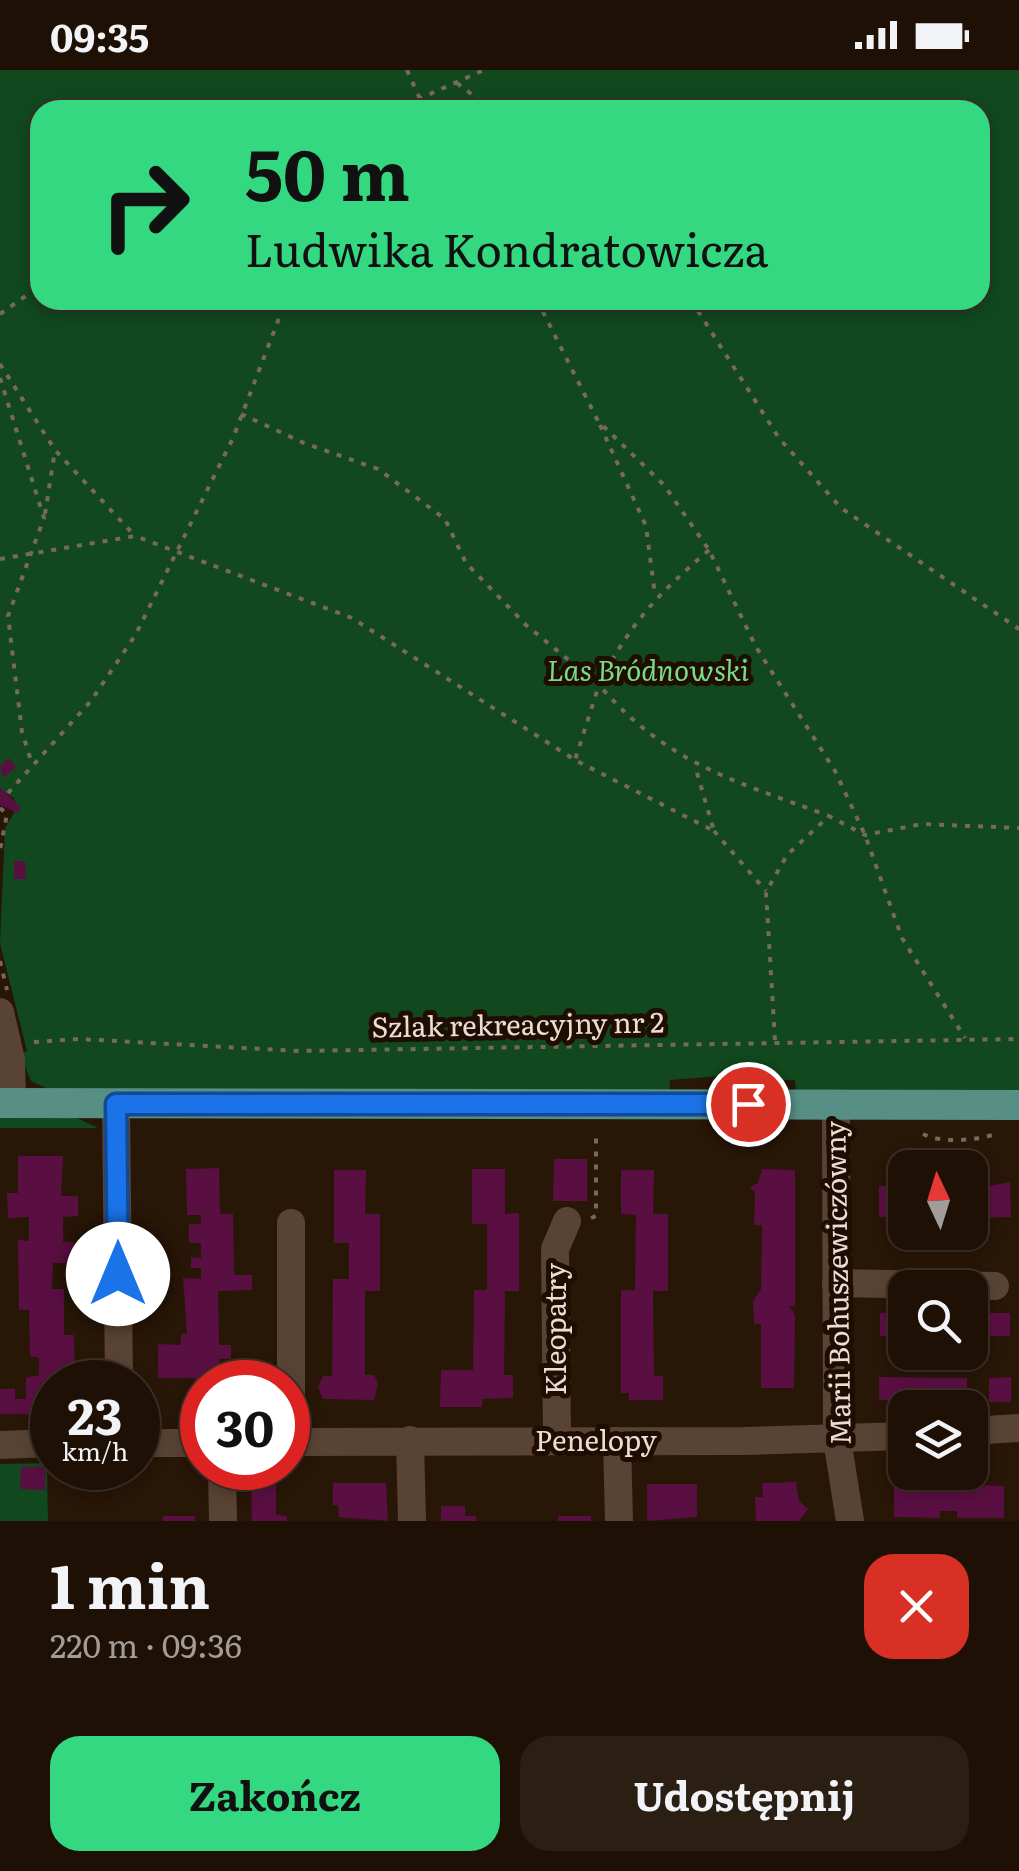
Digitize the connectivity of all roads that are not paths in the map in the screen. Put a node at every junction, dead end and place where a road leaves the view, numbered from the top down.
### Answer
1 (0, 1012) edge
2 (6, 1103) edge
3 (116, 1104) junction
4 (836, 1104) junction
5 (1019, 1105) edge
6 (291, 1222) dead end
7 (566, 1224) road end
8 (836, 1283) junction
9 (994, 1286) dead end
10 (119, 1360) edge
11 (290, 1360) edge
12 (1019, 1428) edge
13 (988, 1431) edge
14 (888, 1437) edge
15 (410, 1440) junction
16 (557, 1440) junction
17 (837, 1440) junction
18 (617, 1441) junction
19 (310, 1442) edge
20 (30, 1444) edge
21 (0, 1445) edge
22 (222, 1490) edge
23 (222, 1521) edge
24 (412, 1521) edge
25 (619, 1521) edge
26 (850, 1521) edge

1 - 2 street
2 - 3 main road
3 - 4 main road
3 - 10 street
4 - 5 main road
4 - 8 street, Marii Bohuszewiczówny
6 - 11 street
7 - 16 street, Kleopatry
8 - 9 street
8 - 17 street, Marii Bohuszewiczówny
12 - 13 street
14 - 17 street, Penelopy
15 - 16 street, Penelopy
15 - 19 street, Penelopy
15 - 24 street
16 - 18 street, Penelopy
17 - 18 street, Penelopy
17 - 26 street, Marii Bohuszewiczówny
18 - 25 street
20 - 21 street
22 - 23 street

